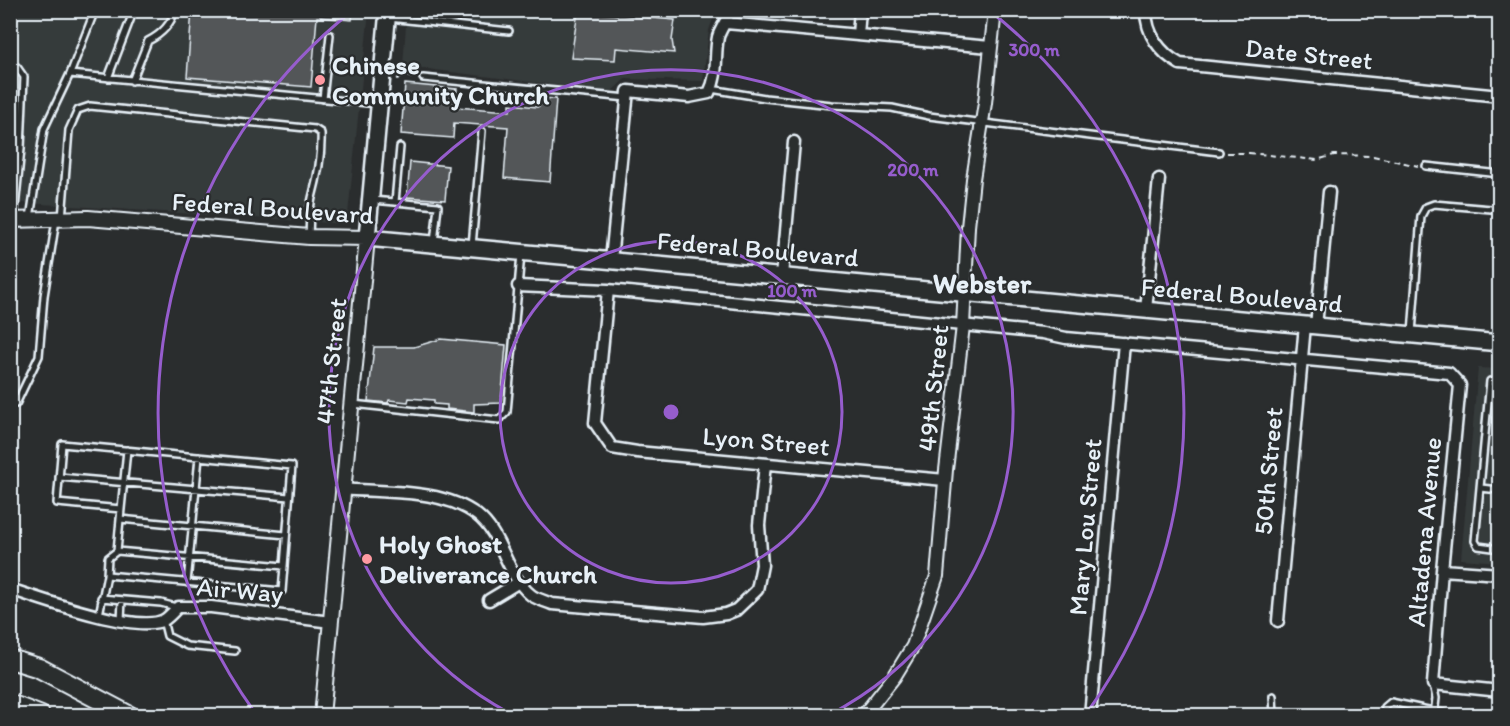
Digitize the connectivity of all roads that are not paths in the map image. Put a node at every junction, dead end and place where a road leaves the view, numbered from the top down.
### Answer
1 (95, 10) edge
2 (134, 10) edge
3 (175, 10) edge
4 (730, 10) edge
5 (860, 10) edge
6 (995, 10) edge
7 (1146, 10) edge
8 (388, 14) edge
9 (726, 23) junction
10 (509, 31) dead end
11 (330, 35) dead end
12 (858, 35) junction
13 (990, 47) junction
14 (10, 66) edge
15 (70, 74) junction
16 (108, 78) junction
17 (423, 78) road end
18 (132, 81) junction
19 (710, 91) junction
20 (628, 95) junction
21 (1500, 96) edge
22 (323, 99) junction
23 (380, 104) junction
24 (982, 123) junction
25 (482, 131) dead end
26 (794, 142) dead end
27 (400, 147) dead end
28 (1219, 152) road end
29 (1426, 166) road end
30 (1500, 174) edge
31 (1158, 179) dead end
32 (1329, 192) dead end
33 (371, 200) junction
34 (395, 202) junction
35 (1491, 209) dead end
36 (30, 219) junction
37 (59, 219) junction
38 (12, 220) edge
39 (309, 237) junction
40 (367, 238) junction
41 (434, 244) junction
42 (472, 248) junction
43 (521, 252) junction
44 (611, 260) junction
45 (782, 276) junction
46 (518, 286) junction
47 (608, 290) junction
48 (964, 293) junction
49 (1146, 310) junction
50 (1311, 325) junction
51 (963, 326) junction
52 (1412, 335) junction
53 (1124, 343) junction
54 (1500, 343) edge
55 (1301, 360) junction
56 (1490, 381) dead end
57 (10, 404) edge
58 (351, 404) junction
59 (126, 450) junction
60 (199, 457) junction
61 (765, 464) junction
62 (59, 477) junction
63 (945, 480) junction
64 (123, 482) junction
65 (1480, 488) junction
66 (196, 489) junction
67 (342, 489) junction
68 (1500, 490) edge
69 (290, 497) junction
70 (121, 509) junction
71 (120, 519) junction
72 (192, 526) junction
73 (286, 535) junction
74 (1500, 549) edge
75 (117, 551) junction
76 (189, 558) junction
77 (284, 566) junction
78 (1442, 570) junction
79 (1500, 574) edge
80 (107, 575) junction
81 (187, 582) junction
82 (519, 582) junction
83 (10, 590) edge
84 (101, 598) junction
85 (122, 600) junction
86 (489, 600) dead end
87 (178, 607) junction
88 (99, 617) junction
89 (121, 620) junction
90 (163, 620) junction
91 (1278, 621) dead end
92 (331, 622) junction
93 (235, 651) dead end
94 (10, 659) edge
95 (1433, 684) junction
96 (1500, 691) edge
97 (1273, 696) dead end
98 (10, 704) edge
99 (1434, 713) edge
100 (41, 716) edge
101 (130, 716) edge
102 (322, 716) edge
103 (862, 716) edge
104 (1090, 716) edge
105 (1274, 716) edge
106 (1384, 716) edge
107 (1456, 716) edge

1 - 15 lane
2 - 16 lane
3 - 18 lane
4 - 9 street
5 - 12 street
6 - 13 street, 49th Street
7 - 21 street, Date Street
8 - 10 lane
8 - 23 main road, 47th Street
9 - 12 street
9 - 19 street
11 - 22 lane
12 - 13 street
13 - 24 street, 49th Street
14 - 38 lane
15 - 16 lane
15 - 36 lane
16 - 18 lane
17 - 20 lane
18 - 22 lane
19 - 20 street
19 - 24 lane
20 - 44 street
22 - 23 lane
23 - 33 main road, 47th Street
24 - 28 lane
24 - 48 street, 49th Street
25 - 42 lane
26 - 45 street
27 - 34 lane
29 - 30 lane
31 - 49 street
32 - 50 street, 50th Street
33 - 34 lane
33 - 40 main road, 47th Street
34 - 41 lane
35 - 52 lane
36 - 37 main road, Federal Boulevard
36 - 38 main road, Federal Boulevard
37 - 39 main road, Federal Boulevard
37 - 39 lane
37 - 57 lane
39 - 40 main road, Federal Boulevard
40 - 41 main road, Federal Boulevard
40 - 58 main road, 47th Street
41 - 42 main road, Federal Boulevard
42 - 43 main road, Federal Boulevard
43 - 44 main road, Federal Boulevard
43 - 46 lane
44 - 45 main road, Federal Boulevard
45 - 48 main road, Federal Boulevard
46 - 47 street
46 - 58 lane
47 - 51 street
47 - 61 street, Lyon Street
48 - 49 main road, Federal Boulevard
48 - 51 street, 49th Street
49 - 50 main road, Federal Boulevard
50 - 52 main road, Federal Boulevard
50 - 55 street, 50th Street
51 - 53 street
51 - 63 street, 49th Street
52 - 54 main road, Federal Boulevard
53 - 55 street
53 - 104 street, Mary Lou Street
55 - 78 street, Altadena Avenue
55 - 91 street, 50th Street
56 - 65 lane
58 - 67 main road, 47th Street
59 - 60 lane
59 - 62 lane
59 - 64 lane
60 - 66 lane
60 - 69 lane
61 - 63 street, Lyon Street
61 - 82 street
62 - 64 lane
62 - 70 lane
63 - 103 street, 49th Street
64 - 66 lane
64 - 70 lane
65 - 68 lane
65 - 74 lane
66 - 69 lane
66 - 72 lane
67 - 82 street
67 - 92 main road, 47th Street
69 - 73 lane
70 - 71 lane
71 - 72 lane
71 - 75 lane
72 - 73 lane
72 - 76 lane
73 - 77 lane
75 - 76 lane
75 - 80 lane
76 - 77 lane
76 - 81 lane
77 - 81 lane
78 - 79 street
78 - 95 street, Altadena Avenue
80 - 81 lane
80 - 84 lane
82 - 86 street
83 - 88 street, Air Way
84 - 85 lane
84 - 88 lane
85 - 87 lane
85 - 89 lane
87 - 90 street, Air Way
87 - 92 street, Air Way
88 - 89 street, Air Way
89 - 90 street, Air Way
90 - 93 lane
92 - 102 main road, 47th Street
94 - 101 highway
95 - 96 street
95 - 99 lane
97 - 105 lane
98 - 100 highway
99 - 106 lane
99 - 107 lane

